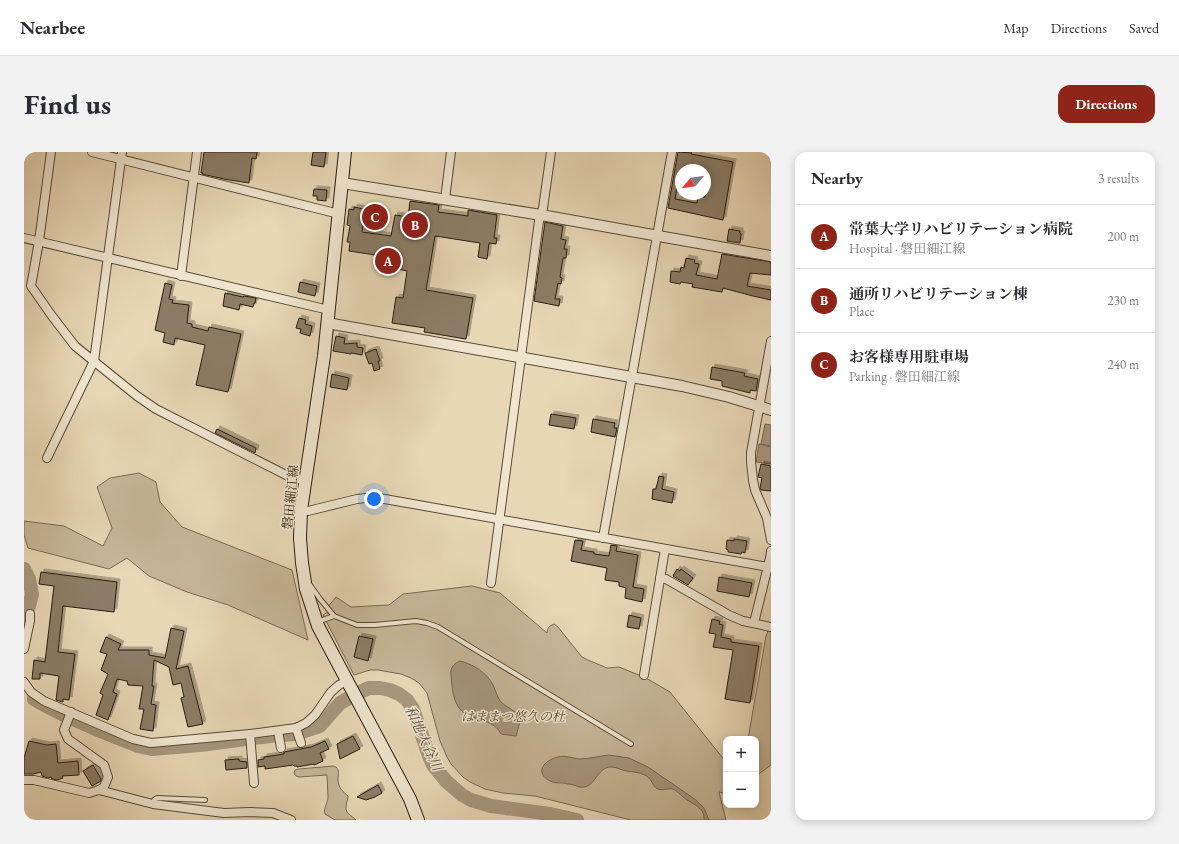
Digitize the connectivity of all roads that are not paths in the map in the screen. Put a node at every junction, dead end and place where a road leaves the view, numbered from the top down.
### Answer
1 (51, 152) edge
2 (92, 152) edge
3 (197, 152) edge
4 (345, 152) edge
5 (451, 152) edge
6 (551, 152) edge
7 (672, 152) edge
8 (122, 156) edge
9 (194, 177) junction
10 (342, 184) junction
11 (445, 199) junction
12 (339, 214) junction
13 (541, 215) junction
14 (657, 235) junction
15 (24, 238) edge
16 (39, 241) junction
17 (771, 256) edge
18 (108, 258) junction
19 (181, 276) junction
20 (329, 310) junction
21 (327, 323) junction
22 (771, 341) edge
23 (521, 357) junction
24 (94, 361) junction
25 (632, 377) junction
26 (760, 406) junction
27 (771, 410) edge
28 (47, 458) dead end
29 (306, 480) junction
30 (301, 510) junction
31 (500, 519) junction
32 (603, 538) junction
33 (771, 540) edge
34 (665, 549) junction
35 (771, 551) edge
36 (768, 567) junction
37 (304, 576) junction
38 (660, 578) junction
39 (491, 583) dead end
40 (30, 614) dead end
41 (334, 616) junction
42 (317, 622) junction
43 (754, 623) junction
44 (26, 626) edge
45 (771, 627) edge
46 (24, 649) edge
47 (644, 675) dead end
48 (24, 682) edge
49 (348, 684) junction
50 (71, 714) junction
51 (296, 728) junction
52 (278, 731) junction
53 (250, 735) junction
54 (301, 743) dead end
55 (631, 744) dead end
56 (281, 748) dead end
57 (24, 780) edge
58 (254, 783) dead end
59 (99, 790) junction
60 (205, 800) dead end
61 (153, 804) junction
62 (272, 817) edge
63 (291, 820) edge
64 (418, 820) edge

1 - 16 street
2 - 8 street
3 - 9 street
4 - 10 main road, 磐田細江線
5 - 11 street
6 - 13 street
7 - 14 street
8 - 9 street
8 - 18 street
9 - 12 street
9 - 19 street
10 - 11 street
10 - 12 main road, 磐田細江線
11 - 13 street
12 - 20 main road, 磐田細江線
13 - 14 street
13 - 23 street
14 - 17 street
14 - 25 street
15 - 16 street
16 - 18 street
16 - 24 street
18 - 19 street
18 - 24 street
19 - 20 street
20 - 21 main road, 磐田細江線
21 - 23 street
21 - 29 main road, 磐田細江線
22 - 26 street
23 - 25 street
23 - 31 street
24 - 28 street
24 - 29 street
25 - 26 street
25 - 32 street
26 - 27 street
26 - 33 street
29 - 30 main road, 磐田細江線
30 - 31 street
30 - 37 main road, 磐田細江線
31 - 32 street
31 - 39 street
32 - 34 street
34 - 36 street
34 - 38 street
35 - 36 street
36 - 43 street
37 - 41 lane
37 - 42 main road, 磐田細江線
38 - 43 street
38 - 47 street
40 - 44 street
41 - 42 lane
41 - 55 lane
42 - 49 main road, 磐田細江線
43 - 45 street
44 - 46 street
48 - 50 street
49 - 51 street
49 - 64 main road, 磐田細江線
50 - 53 street
50 - 59 street
51 - 52 street
51 - 54 street
52 - 53 street
52 - 56 street
53 - 58 street
57 - 59 street
59 - 61 street
60 - 61 lane
61 - 62 street
62 - 63 street

